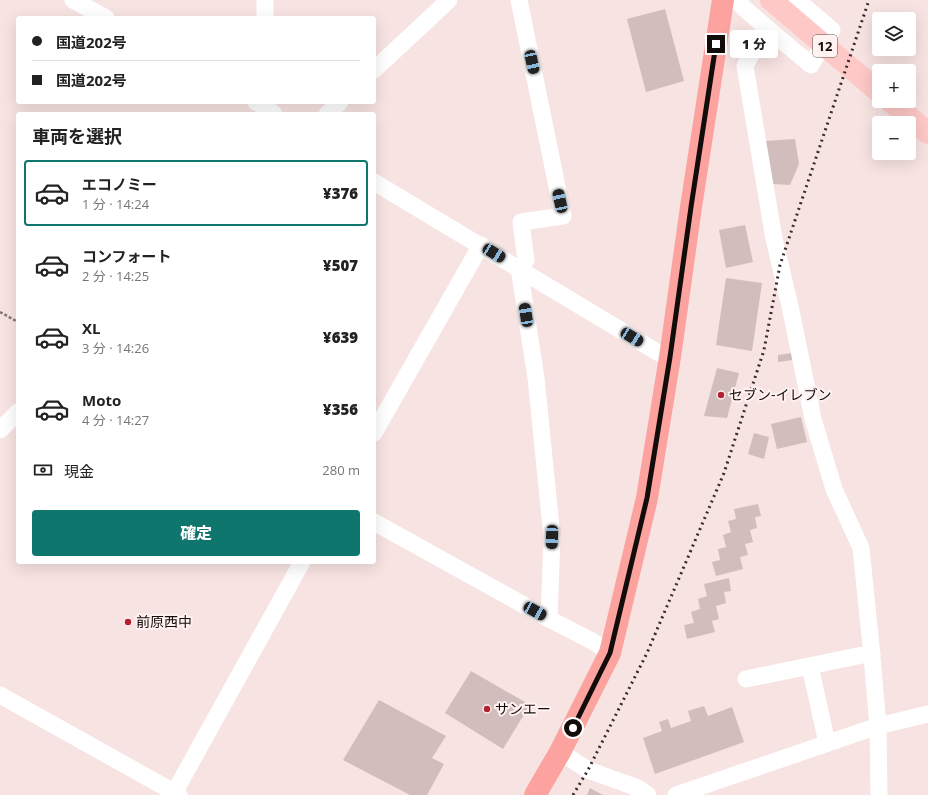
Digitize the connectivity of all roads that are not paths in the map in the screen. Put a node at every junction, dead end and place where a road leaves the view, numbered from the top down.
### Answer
1 (73, 0) edge
2 (266, 0) edge
3 (449, 0) edge
4 (519, 0) edge
5 (723, 0) edge
6 (735, 0) edge
7 (771, 0) edge
8 (797, 0) edge
9 (102, 16) edge
10 (265, 16) edge
11 (768, 29) junction
12 (376, 68) edge
13 (872, 86) edge
14 (338, 104) edge
15 (898, 108) edge
16 (329, 112) edge
17 (922, 128) edge
18 (376, 183) edge
19 (481, 246) junction
20 (519, 268) junction
21 (670, 357) junction
22 (16, 414) edge
23 (0, 430) edge
24 (376, 430) edge
25 (376, 523) edge
26 (301, 564) edge
27 (549, 619) junction
28 (610, 653) junction
29 (872, 653) junction
30 (810, 666) junction
31 (746, 679) dead end
32 (0, 695) edge
33 (928, 714) edge
34 (878, 726) junction
35 (827, 743) junction
36 (560, 752) junction
37 (175, 794) edge
38 (535, 795) edge
39 (648, 795) edge
40 (676, 795) edge
41 (879, 795) edge

1 - 9 street
2 - 10 street
3 - 12 street
4 - 20 street
5 - 21 highway
6 - 11 street
7 - 13 main road, 12
8 - 11 street
11 - 29 street
14 - 16 street
15 - 17 main road
18 - 19 street
19 - 20 street
19 - 24 street
20 - 21 street
20 - 27 street
21 - 28 highway
22 - 23 street
25 - 27 street
26 - 37 street
27 - 28 street
28 - 36 highway
29 - 30 street
29 - 34 street
30 - 31 street
30 - 35 street
32 - 37 street
33 - 34 street
34 - 35 street
34 - 41 street
35 - 40 street
36 - 38 highway
36 - 39 street

